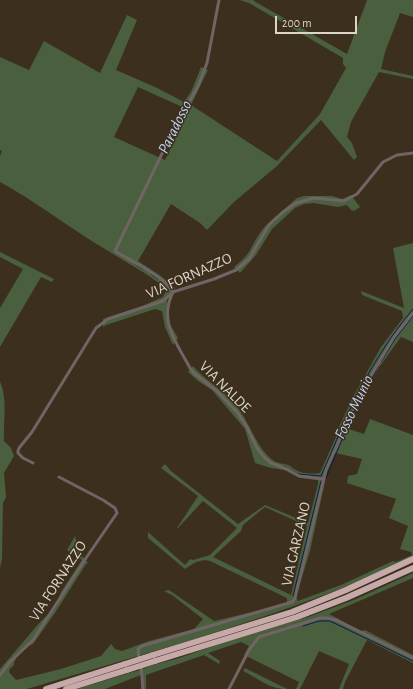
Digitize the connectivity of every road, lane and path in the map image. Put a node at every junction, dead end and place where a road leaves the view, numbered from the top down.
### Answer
1 (219, 0) edge
2 (413, 153) edge
3 (173, 292) junction
4 (413, 313) edge
5 (33, 463) dead end
6 (59, 478) dead end
7 (323, 479) junction
8 (413, 559) edge
9 (413, 568) edge
10 (154, 658) junction
11 (413, 658) edge
12 (126, 667) junction
13 (0, 675) edge
14 (46, 689) edge
15 (66, 689) edge
16 (143, 689) edge
17 (229, 689) edge

1 - 3 street
2 - 3 street, VIA FORNAZZO
3 - 5 street, VIA FORNAZZO
3 - 7 street, VIA NALDE
4 - 7 street, VIA GARZANO
6 - 13 street, VIA FORNAZZO
7 - 16 street, VIA GARZANO
8 - 10 highway
9 - 10 highway
10 - 12 highway, bridge
11 - 17 street
12 - 14 highway
12 - 15 highway

